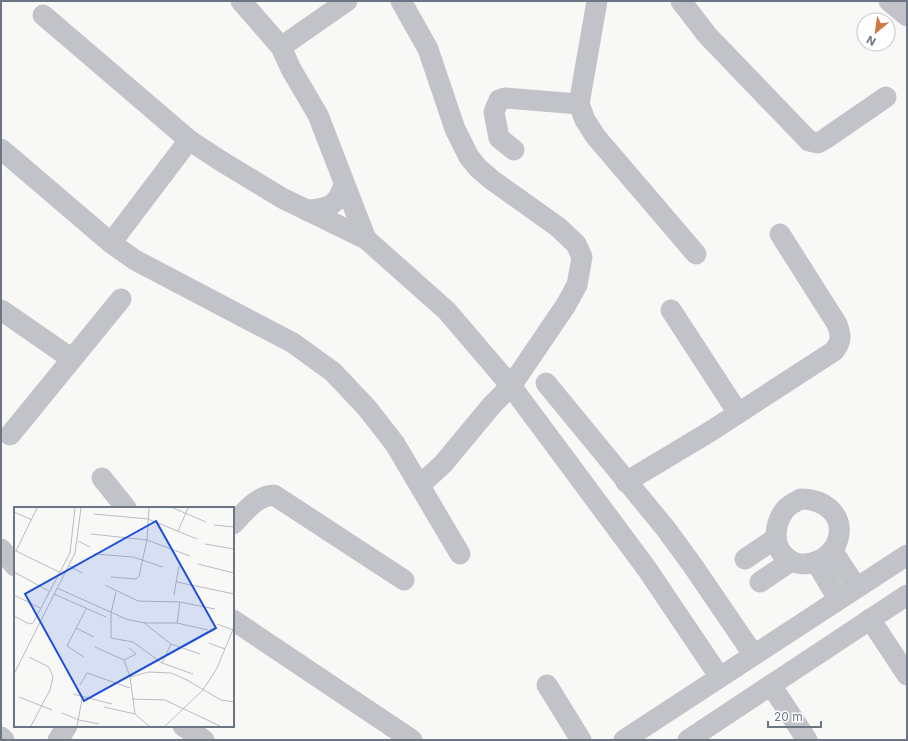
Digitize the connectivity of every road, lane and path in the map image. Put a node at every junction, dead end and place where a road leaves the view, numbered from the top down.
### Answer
1 (240, 1) edge
2 (347, 1) edge
3 (401, 1) edge
4 (596, 1) edge
5 (681, 1) edge
6 (889, 1) edge
7 (43, 15) dead end
8 (907, 16) edge
9 (281, 47) junction
10 (886, 97) dead end
11 (579, 104) junction
12 (189, 140) junction
13 (1, 150) edge
14 (514, 150) dead end
15 (344, 184) junction
16 (306, 210) junction
17 (780, 234) dead end
18 (366, 239) junction
19 (111, 243) junction
20 (696, 254) dead end
21 (121, 299) dead end
22 (1, 310) edge
23 (671, 310) dead end
24 (72, 359) junction
25 (546, 383) dead end
26 (511, 386) junction
27 (738, 413) junction
28 (10, 435) dead end
29 (102, 478) dead end
30 (626, 482) junction
31 (420, 485) junction
32 (125, 507) edge
33 (234, 523) edge
34 (776, 538) junction
35 (1, 549) edge
36 (460, 554) dead end
37 (907, 555) edge
38 (824, 556) junction
39 (745, 559) dead end
40 (791, 561) junction
41 (14, 565) edge
42 (404, 580) dead end
43 (760, 582) dead end
44 (856, 588) junction
45 (907, 595) edge
46 (838, 599) junction
47 (870, 619) junction
48 (234, 621) edge
49 (753, 654) junction
50 (907, 675) edge
51 (719, 676) junction
52 (547, 685) dead end
53 (771, 685) junction
54 (66, 727) edge
55 (184, 727) edge
56 (1, 737) edge
57 (4, 740) edge
58 (58, 740) edge
59 (204, 740) edge
60 (412, 740) edge
61 (581, 740) edge
62 (624, 740) edge
63 (688, 740) edge
64 (807, 740) edge

1 - 9 street
2 - 9 street
3 - 26 street
4 - 11 street
5 - 10 street
6 - 8 street
7 - 12 street
9 - 15 street
11 - 14 street
11 - 20 street
12 - 16 street
12 - 19 street
13 - 19 street
15 - 16 street
15 - 18 street
16 - 18 street
17 - 27 street
18 - 26 street
19 - 31 street
21 - 24 street
22 - 24 street
23 - 27 street
24 - 28 street
25 - 30 street
26 - 31 street
26 - 51 street
27 - 30 street
29 - 32 street
30 - 49 street
31 - 36 street
33 - 42 street
34 - 38 street
34 - 39 street
34 - 40 street
35 - 41 street
37 - 44 street
38 - 40 street
38 - 44 street
38 - 46 street
40 - 43 street
44 - 46 street
45 - 47 street
46 - 49 street
47 - 50 street
47 - 53 street
48 - 60 street
49 - 51 street
51 - 62 street
52 - 61 street
53 - 63 street
53 - 64 street
54 - 58 street
55 - 59 street
56 - 57 street

